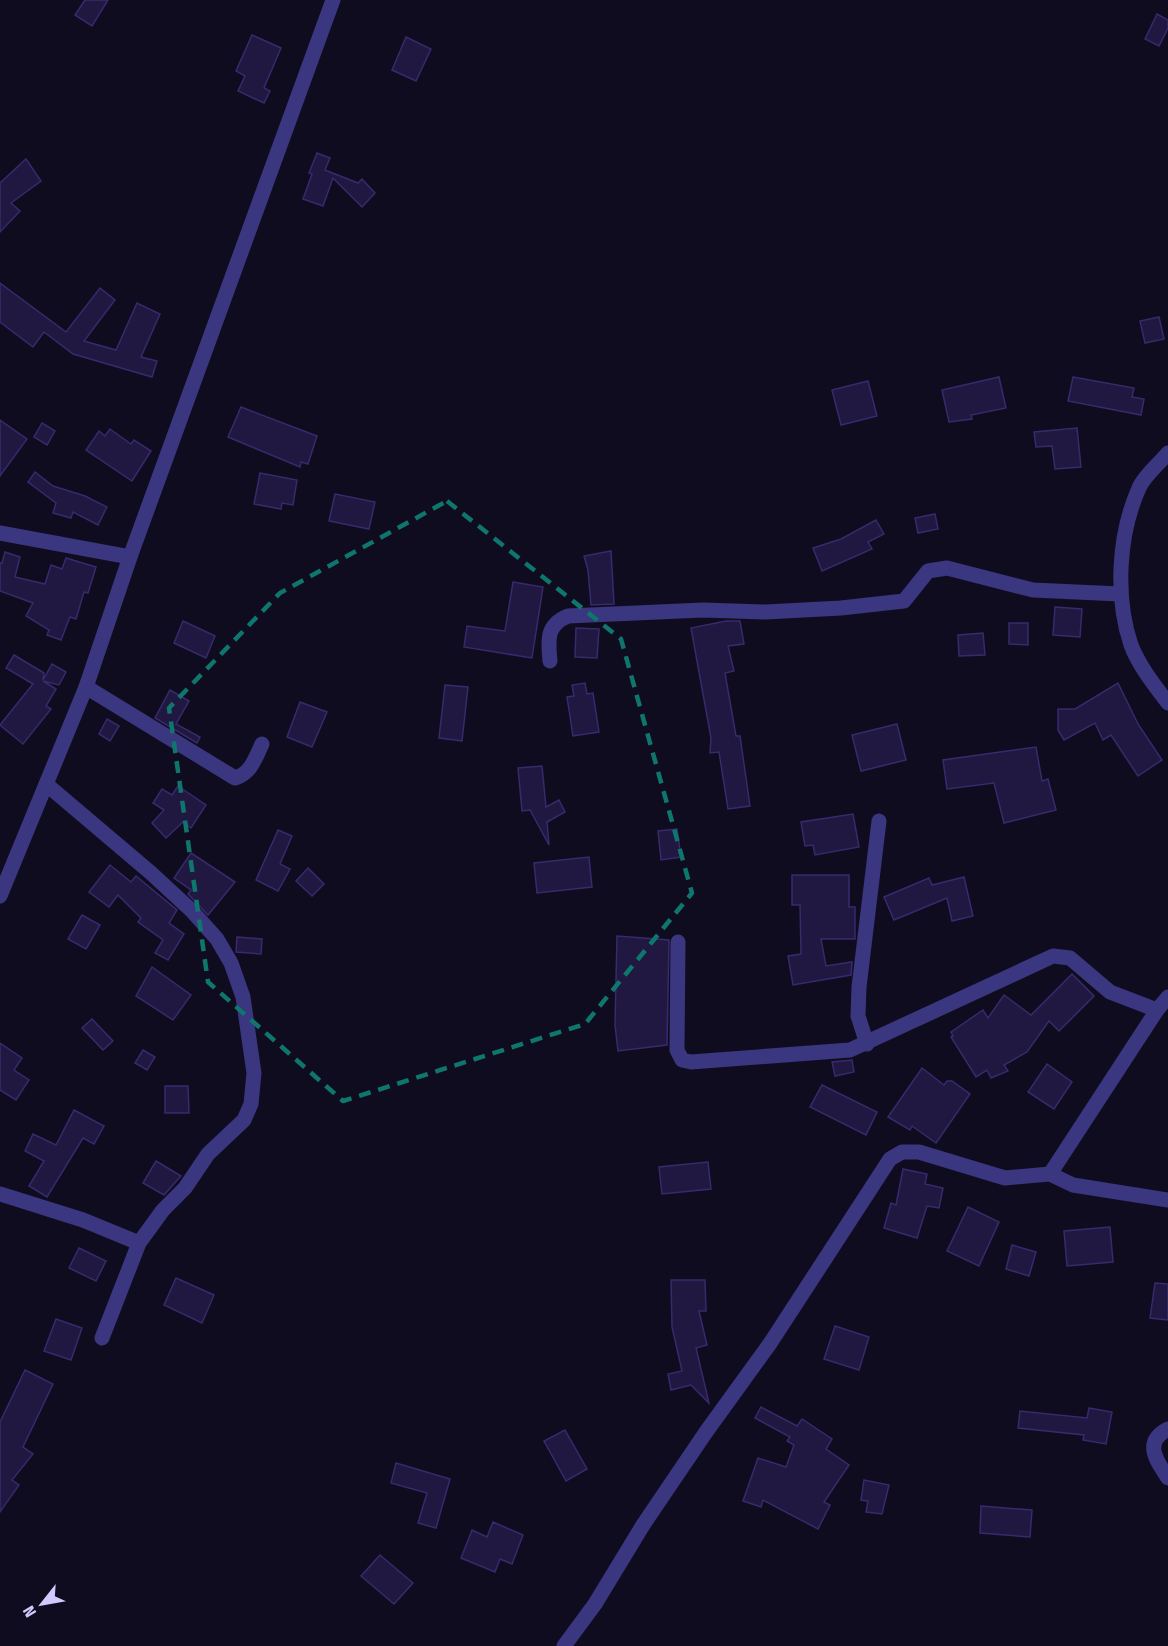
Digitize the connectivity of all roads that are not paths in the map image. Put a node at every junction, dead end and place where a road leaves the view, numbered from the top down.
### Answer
1 (333, 0) edge
2 (1168, 453) edge
3 (0, 533) edge
4 (130, 557) junction
5 (1120, 594) junction
6 (550, 661) dead end
7 (86, 687) junction
8 (1168, 703) edge
9 (262, 744) dead end
10 (46, 784) junction
11 (879, 821) dead end
12 (0, 896) edge
13 (678, 942) dead end
14 (1168, 997) edge
15 (1157, 1010) junction
16 (867, 1044) junction
17 (1050, 1174) junction
18 (0, 1194) edge
19 (1168, 1200) edge
20 (139, 1243) junction
21 (102, 1338) dead end
22 (1168, 1429) edge
23 (1168, 1478) edge
24 (564, 1646) edge

1 - 4 street
2 - 5 street
3 - 4 street
4 - 7 street
5 - 6 street
5 - 8 street
7 - 9 street
7 - 10 street
10 - 12 street
10 - 20 street
11 - 16 street
13 - 16 street
14 - 15 street
15 - 16 street
15 - 17 street
17 - 19 street
17 - 24 street
18 - 20 street
20 - 21 street
22 - 23 street

